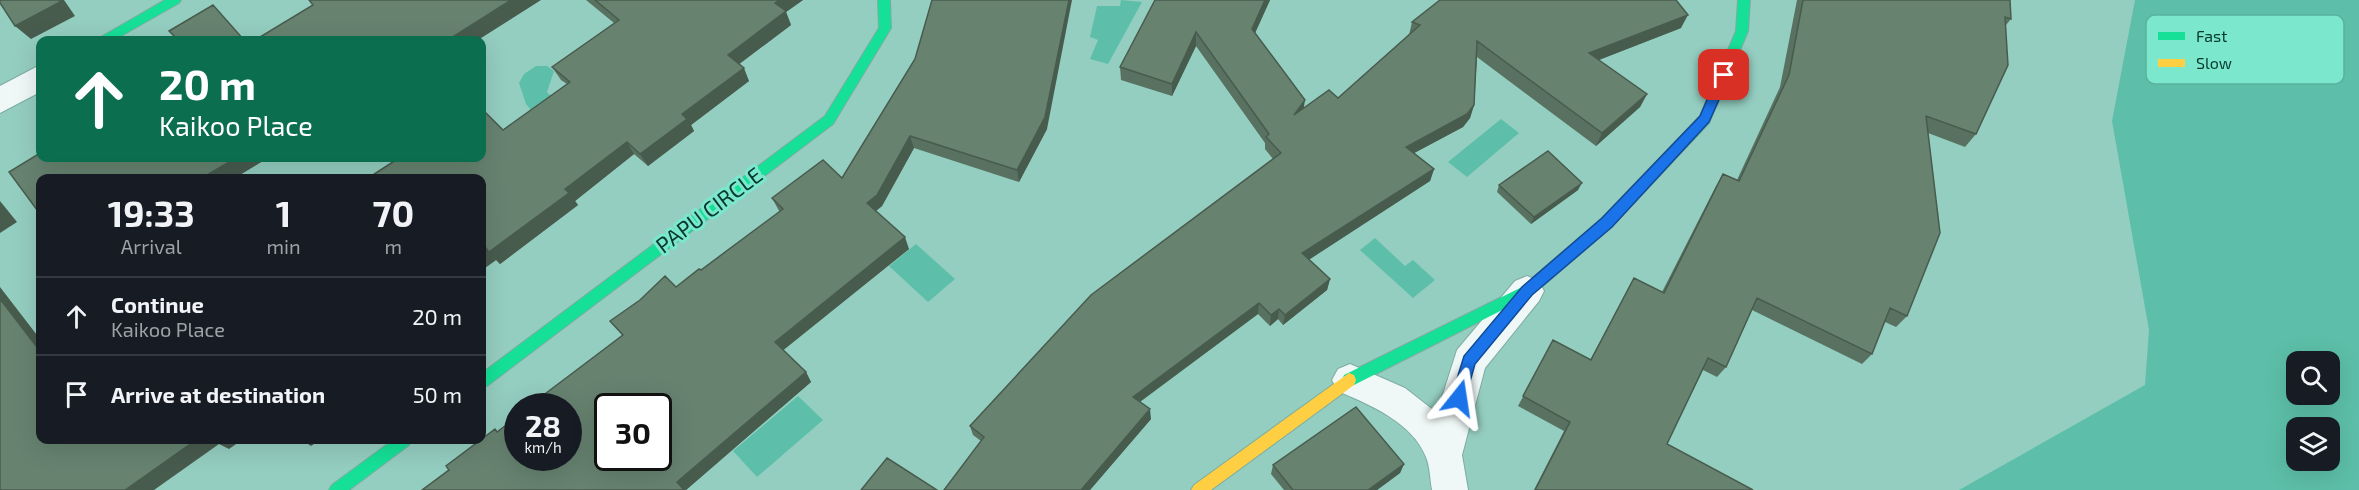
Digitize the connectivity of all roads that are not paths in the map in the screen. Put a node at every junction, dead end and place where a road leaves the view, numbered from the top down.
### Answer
1 (175, 0) edge
2 (884, 0) edge
3 (1744, 0) edge
4 (112, 36) edge
5 (36, 80) edge
6 (0, 101) edge
7 (1527, 291) junction
8 (486, 378) edge
9 (1350, 380) junction
10 (399, 444) edge
11 (1444, 454) junction
12 (337, 490) edge
13 (1199, 490) edge
14 (1450, 490) edge

1 - 4 street
2 - 8 street, PAPU CIRCLE
3 - 7 street
5 - 6 street
7 - 9 street
7 - 11 street
9 - 11 street
9 - 13 street
10 - 12 street
11 - 14 street

